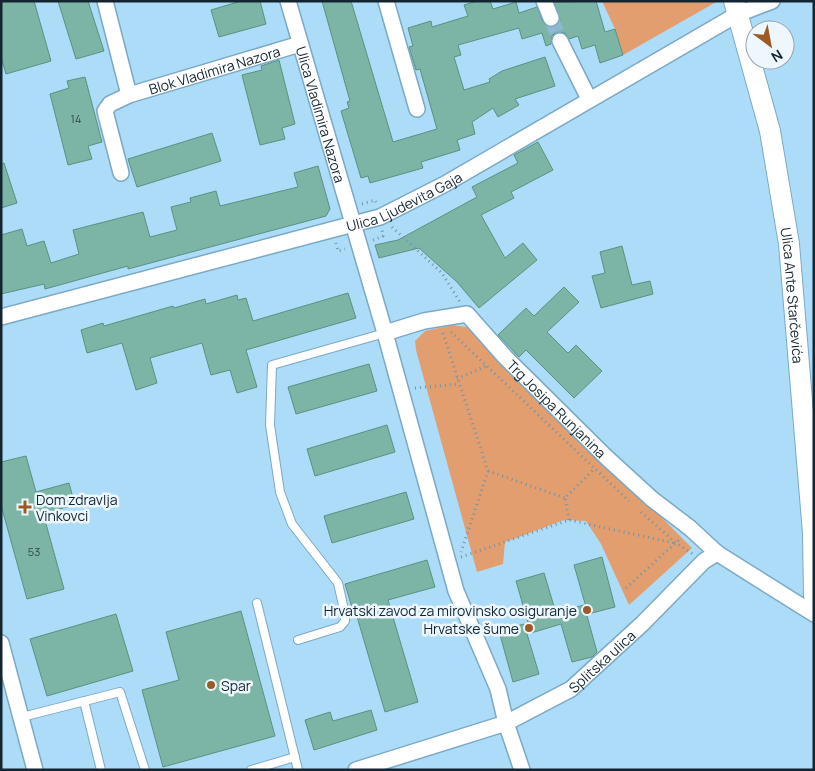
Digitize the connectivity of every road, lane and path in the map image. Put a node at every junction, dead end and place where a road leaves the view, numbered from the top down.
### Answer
1 (105, 1) edge
2 (288, 1) edge
3 (386, 1) edge
4 (544, 1) edge
5 (772, 1) edge
6 (736, 7) edge
7 (551, 18) tunnel mouth
8 (560, 42) tunnel mouth
9 (300, 44) junction
10 (129, 95) junction
11 (589, 99) junction
12 (416, 109) dead end
13 (121, 173) dead end
14 (380, 217) junction
15 (354, 225) junction
16 (467, 314) junction
17 (1, 317) edge
18 (438, 318) junction
19 (385, 333) junction
20 (505, 357) junction
21 (457, 379) junction
22 (459, 384) junction
23 (400, 390) junction
24 (606, 457) junction
25 (488, 471) junction
26 (565, 498) junction
27 (569, 520) junction
28 (690, 528) junction
29 (813, 532) edge
30 (705, 542) junction
31 (676, 543) junction
32 (717, 552) junction
33 (453, 558) junction
34 (626, 588) dead end
35 (814, 596) edge
36 (257, 603) dead end
37 (814, 614) edge
38 (298, 640) dead end
39 (1, 643) edge
40 (84, 701) junction
41 (22, 717) junction
42 (506, 723) junction
43 (295, 758) junction
44 (35, 770) edge
45 (101, 770) edge
46 (144, 770) edge
47 (251, 770) edge
48 (298, 770) edge
49 (356, 770) edge
50 (522, 770) edge

1 - 10 street
2 - 9 street, Ulica Vladimira Nazora
3 - 12 street
4 - 7 street
5 - 6 street, Ulica Ljudevita Gaja
6 - 11 street, Ulica Ljudevita Gaja
6 - 29 street, Ulica Ante Starčevića
8 - 11 street
9 - 10 street, Blok Vladimira Nazora
9 - 15 street, Ulica Vladimira Nazora
10 - 13 street, Blok Vladimira Nazora
11 - 14 street, Ulica Ljudevita Gaja
14 - 15 street, Ulica Ljudevita Gaja
14 - 16 path
15 - 17 street, Ulica Ljudevita Gaja
15 - 19 street
16 - 18 street
16 - 20 street, Trg Josipa Runjanina
18 - 19 street
18 - 21 path
19 - 23 street
19 - 38 lane
20 - 21 path
20 - 24 street, Trg Josipa Runjanina
21 - 22 path
22 - 23 path
22 - 25 path
23 - 33 street
24 - 26 path
24 - 28 street, Trg Josipa Runjanina
25 - 26 path
25 - 33 path
26 - 27 path
27 - 31 path
27 - 33 path
28 - 30 street, Trg Josipa Runjanina
28 - 31 path
29 - 35 street, Ulica Ante Starčevića
30 - 31 path
30 - 32 street, Trg Josipa Runjanina
31 - 34 path
32 - 37 street
32 - 42 street, Splitska ulica
33 - 42 street
36 - 43 lane
39 - 41 street
40 - 41 lane
40 - 45 lane
40 - 46 lane
41 - 44 street
42 - 49 street, Splitska ulica
42 - 50 street
43 - 47 lane
43 - 48 lane

